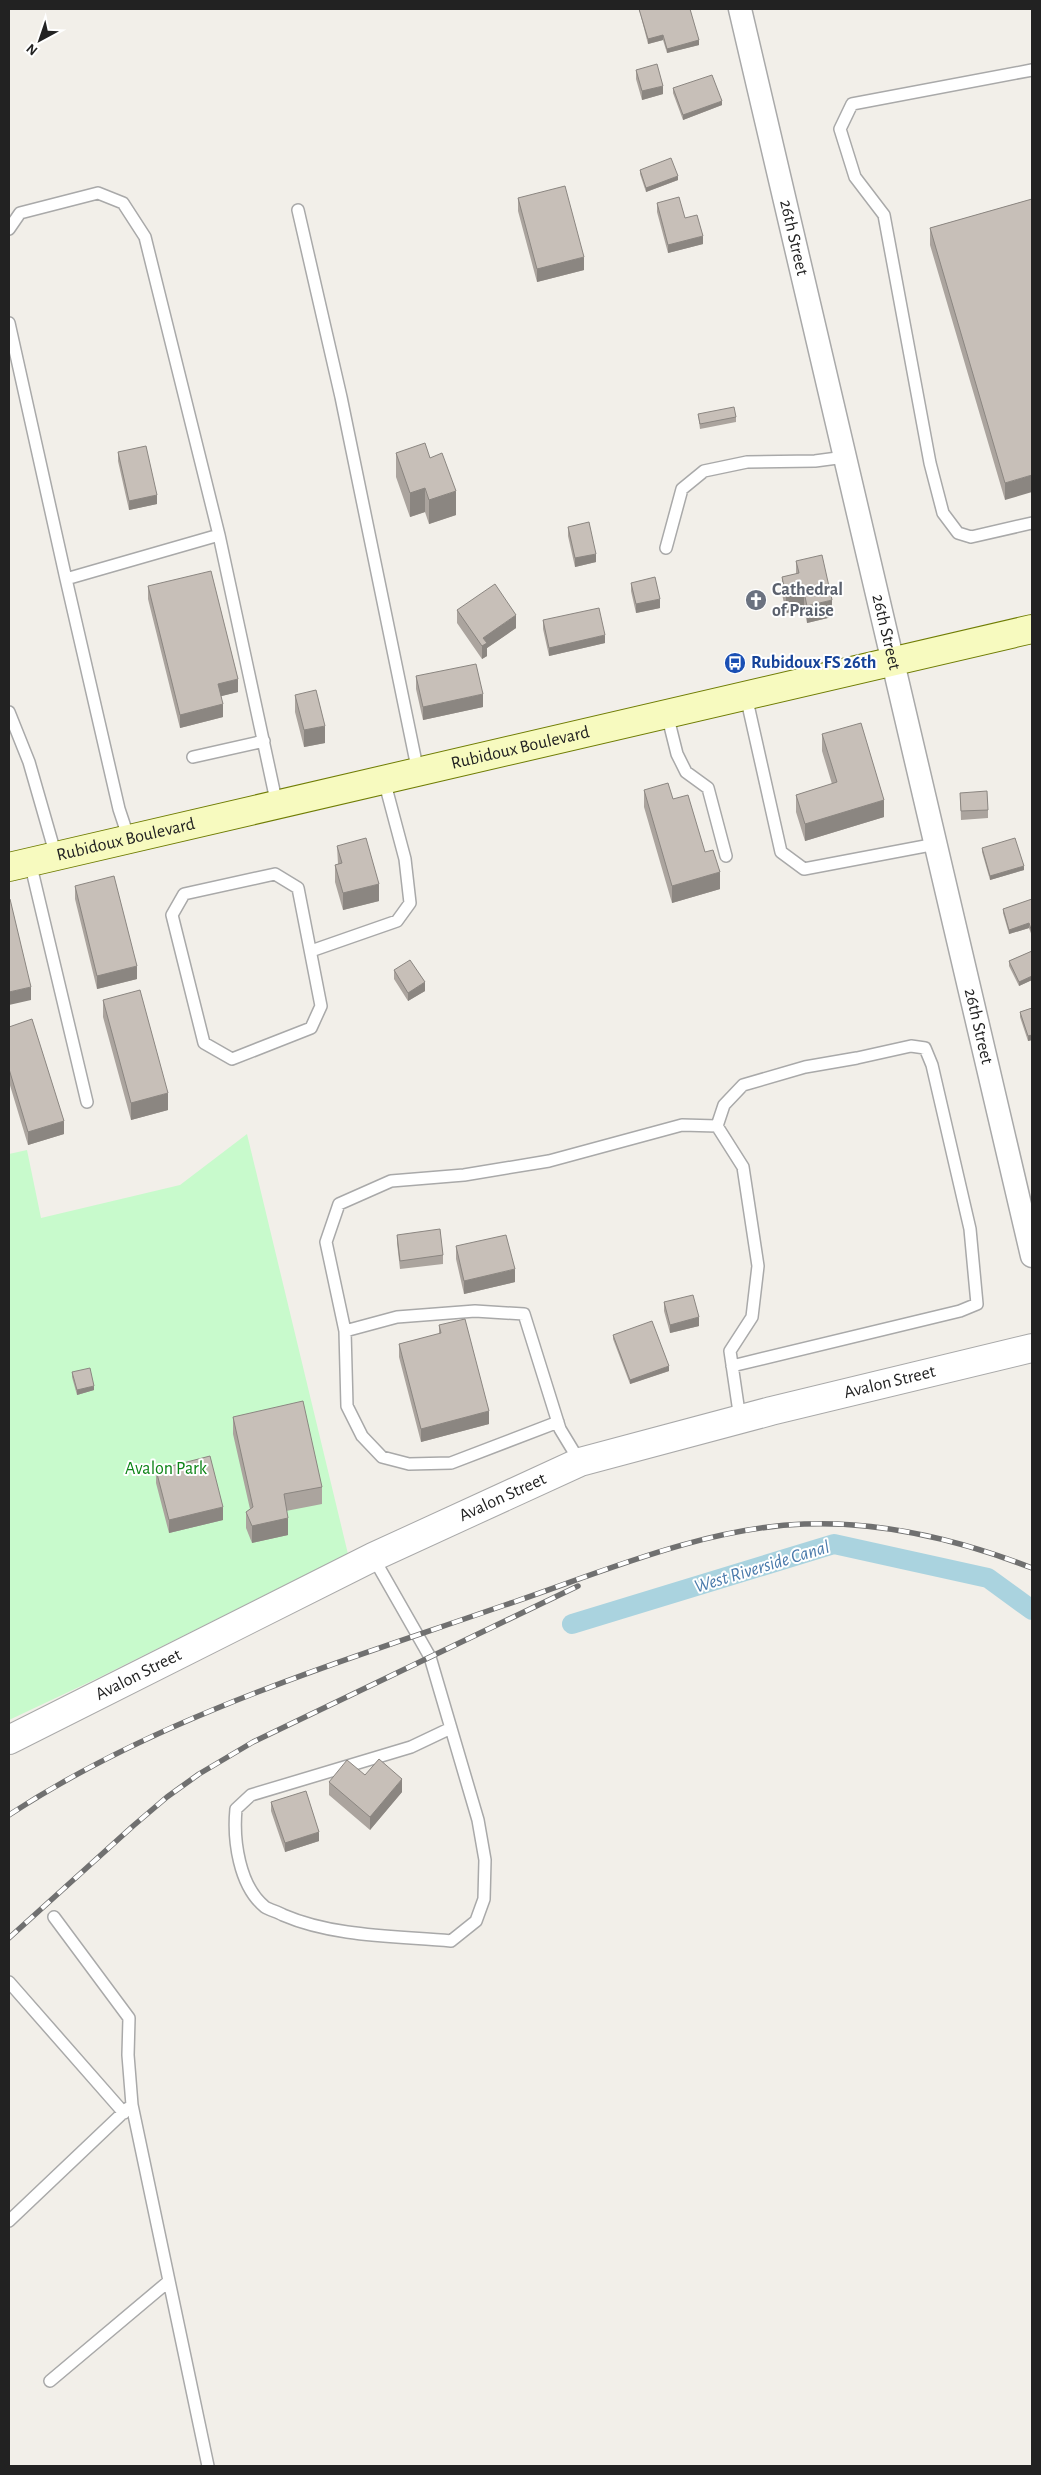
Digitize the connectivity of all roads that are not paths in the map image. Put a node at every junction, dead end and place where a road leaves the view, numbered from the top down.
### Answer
1 (742, 10) edge
2 (1032, 70) edge
3 (298, 210) dead end
4 (9, 229) edge
5 (9, 323) edge
6 (845, 457) junction
7 (1032, 523) edge
8 (219, 535) junction
9 (666, 548) dead end
10 (66, 579) junction
11 (1032, 629) edge
12 (894, 661) junction
13 (746, 696) junction
14 (9, 712) edge
15 (667, 714) junction
16 (264, 742) junction
17 (193, 757) dead end
18 (418, 772) junction
19 (384, 780) junction
20 (277, 805) junction
21 (129, 839) junction
22 (936, 844) junction
23 (56, 856) junction
24 (726, 856) dead end
25 (19, 865) edge
26 (311, 951) junction
27 (87, 1102) dead end
28 (717, 1126) junction
29 (1032, 1256) edge
30 (345, 1331) junction
31 (1032, 1348) edge
32 (732, 1366) junction
33 (740, 1419) junction
34 (558, 1422) junction
35 (580, 1462) junction
36 (373, 1558) junction
37 (451, 1728) junction
38 (9, 1740) edge
39 (54, 1917) dead end
40 (9, 1982) edge
41 (128, 2109) junction
42 (9, 2221) edge
43 (169, 2281) junction
44 (50, 2381) dead end
45 (208, 2466) edge

1 - 6 street, 26th Street
2 - 7 lane
3 - 18 lane
4 - 8 lane
5 - 10 lane
6 - 9 lane
6 - 12 street, 26th Street
8 - 10 lane
8 - 16 lane
10 - 21 lane
11 - 12 main road, Rubidoux Boulevard
12 - 13 main road, Rubidoux Boulevard
12 - 22 street, 26th Street
13 - 15 main road, Rubidoux Boulevard
13 - 22 lane
14 - 23 lane
15 - 18 main road, Rubidoux Boulevard
15 - 24 lane
16 - 17 lane
16 - 20 lane
18 - 19 main road, Rubidoux Boulevard
19 - 20 main road, Rubidoux Boulevard
19 - 26 lane
20 - 21 main road, Rubidoux Boulevard
21 - 23 main road, Rubidoux Boulevard
22 - 29 street, 26th Street
23 - 25 main road, Rubidoux Boulevard
25 - 27 lane
26 - 26 lane
28 - 30 lane
28 - 32 lane
28 - 32 lane
30 - 34 lane
30 - 34 lane
31 - 33 street, Avalon Street
32 - 33 lane
33 - 35 street, Avalon Street
34 - 35 lane
35 - 36 street, Avalon Street
36 - 37 lane
36 - 38 street, Avalon Street
37 - 37 lane
39 - 41 lane
40 - 41 lane
41 - 42 lane
41 - 43 lane
43 - 44 lane
43 - 45 lane

